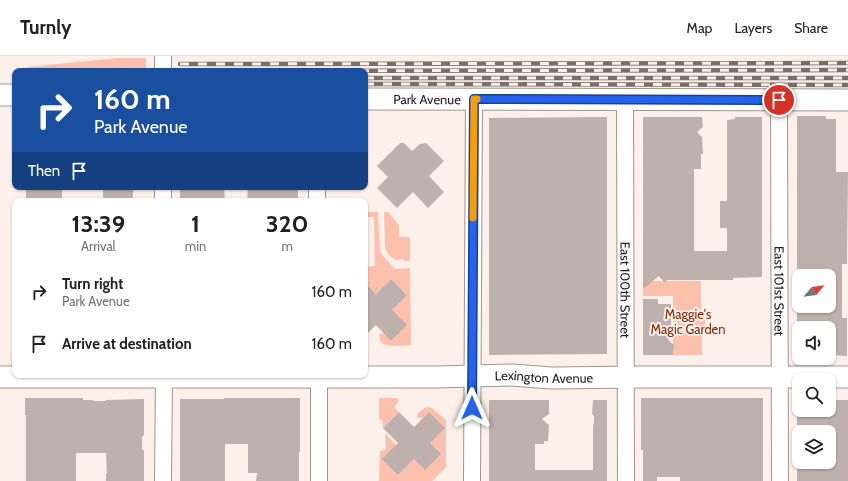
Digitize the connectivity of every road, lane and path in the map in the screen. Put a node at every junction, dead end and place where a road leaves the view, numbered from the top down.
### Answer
1 (163, 56) edge
2 (163, 68) edge
3 (0, 95) edge
4 (12, 95) edge
5 (368, 99) edge
6 (474, 99) junction
7 (625, 100) junction
8 (779, 100) junction
9 (848, 100) edge
10 (368, 376) edge
11 (472, 376) junction
12 (780, 376) junction
13 (0, 377) edge
14 (12, 377) edge
15 (626, 377) junction
16 (848, 377) edge
17 (164, 378) edge
18 (319, 378) edge
19 (164, 481) edge
20 (319, 481) edge
21 (472, 481) edge
22 (626, 481) edge
23 (780, 481) edge

1 - 2 street
3 - 4 main road
5 - 6 main road, Park Avenue
6 - 7 main road, Park Avenue
6 - 11 street
7 - 8 main road, Park Avenue
7 - 15 street, East 100th Street
8 - 9 main road, Park Avenue
8 - 12 street, East 101st Street
10 - 11 main road, Lexington Avenue
11 - 15 main road, Lexington Avenue
11 - 21 street
12 - 15 main road, Lexington Avenue
12 - 16 main road, Lexington Avenue
12 - 23 street, East 101st Street
13 - 14 main road, Lexington Avenue
15 - 22 street, East 100th Street
17 - 19 street
18 - 20 street

